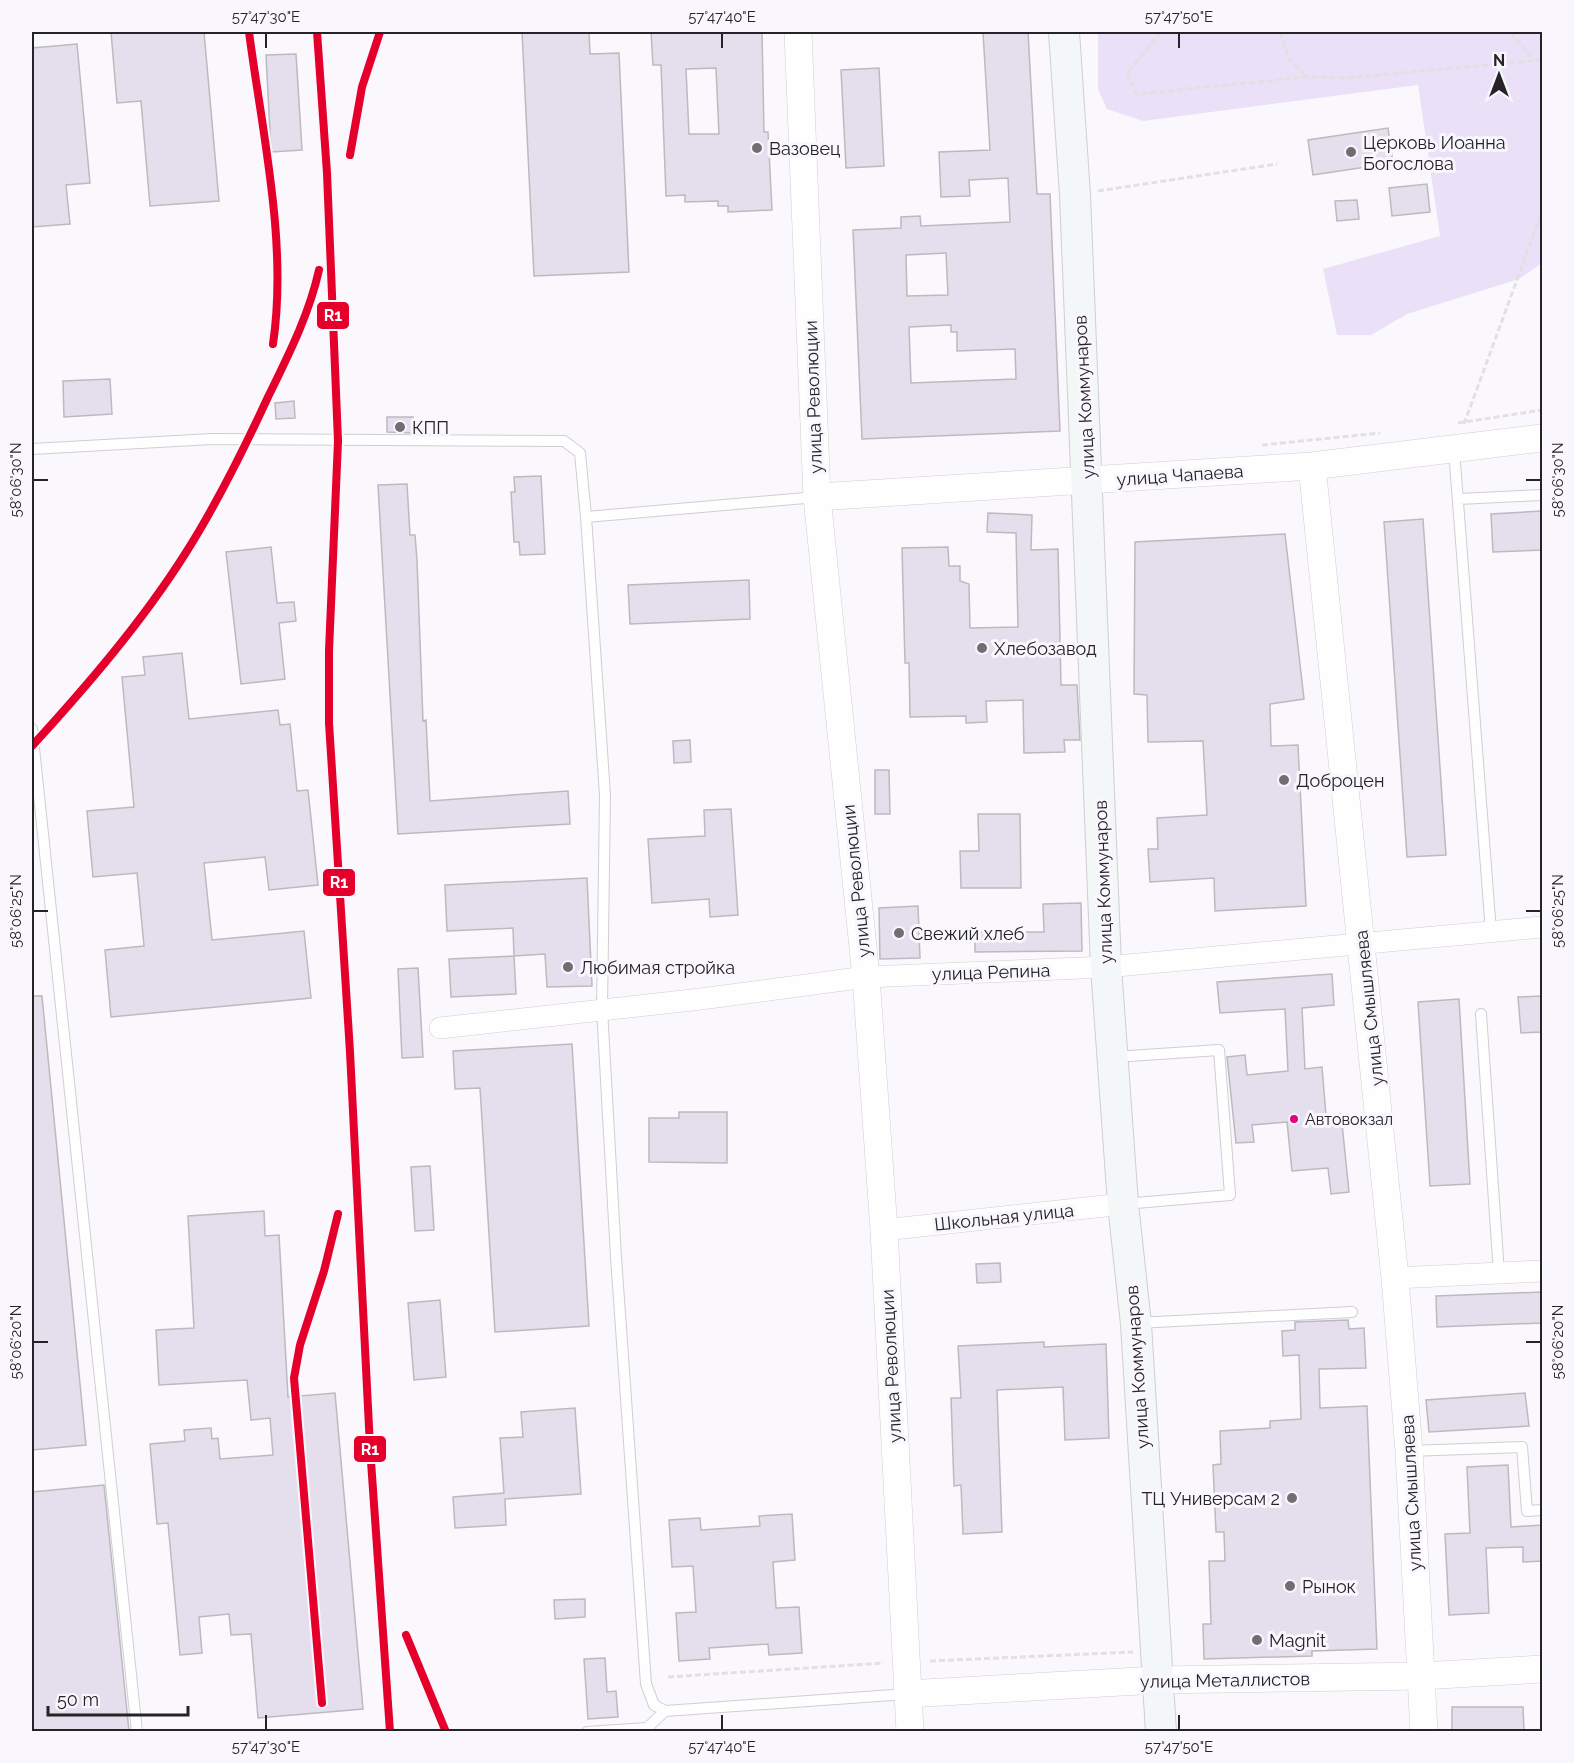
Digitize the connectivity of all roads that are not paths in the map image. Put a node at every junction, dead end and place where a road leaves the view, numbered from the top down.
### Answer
1 (798, 32) edge
2 (1064, 32) edge
3 (1454, 437) junction
4 (1542, 438) edge
5 (32, 449) edge
6 (1312, 466) junction
7 (1088, 482) junction
8 (1542, 495) edge
9 (817, 497) junction
10 (1458, 500) junction
11 (586, 517) junction
12 (32, 729) edge
13 (1542, 927) edge
14 (1491, 932) junction
15 (1363, 942) junction
16 (1106, 967) junction
17 (866, 977) junction
18 (602, 1009) junction
19 (1481, 1014) dead end
20 (440, 1028) dead end
21 (1112, 1057) junction
22 (1123, 1204) junction
23 (884, 1230) junction
24 (1542, 1271) edge
25 (1499, 1273) junction
26 (1395, 1278) junction
27 (1352, 1312) dead end
28 (1136, 1323) junction
29 (1409, 1451) junction
30 (1542, 1510) edge
31 (1542, 1669) edge
32 (1421, 1676) junction
33 (1156, 1680) junction
34 (907, 1694) junction
35 (666, 1711) junction
36 (136, 1731) edge
37 (587, 1731) edge
38 (910, 1731) edge
39 (1161, 1731) edge
40 (1424, 1731) edge

1 - 9 street, улица Революции
2 - 7 main road, улица Коммунаров
3 - 4 street, улица Чапаева
3 - 6 street, улица Чапаева
3 - 10 lane
5 - 11 lane
6 - 7 street, улица Чапаева
6 - 15 street, улица Смышляева
7 - 9 street, улица Чапаева
7 - 16 main road, улица Коммунаров
8 - 10 lane
9 - 11 lane
9 - 17 street, улица Революции
10 - 14 lane
11 - 18 lane
12 - 36 lane
13 - 14 street, улица Репина
14 - 15 street, улица Репина
15 - 16 street, улица Репина
15 - 26 street, улица Смышляева
16 - 17 street, улица Репина
16 - 21 main road, улица Коммунаров
17 - 18 street, улица Репина
17 - 23 street, улица Революции
18 - 20 street, улица Репина
18 - 35 lane
19 - 25 lane
21 - 22 main road, улица Коммунаров
21 - 22 lane
22 - 23 street, Школьная улица
22 - 28 main road, улица Коммунаров
23 - 34 street, улица Революции
24 - 25 street
25 - 26 street
26 - 29 street, улица Смышляева
27 - 28 lane
28 - 33 main road, улица Коммунаров
29 - 30 lane
29 - 32 street, улица Смышляева
31 - 32 street, улица Металлистов
32 - 33 street, улица Металлистов
32 - 40 street, улица Смышляева
33 - 34 street, улица Металлистов
33 - 39 main road, улица Коммунаров
34 - 35 lane
34 - 38 street, улица Революции
35 - 37 lane

